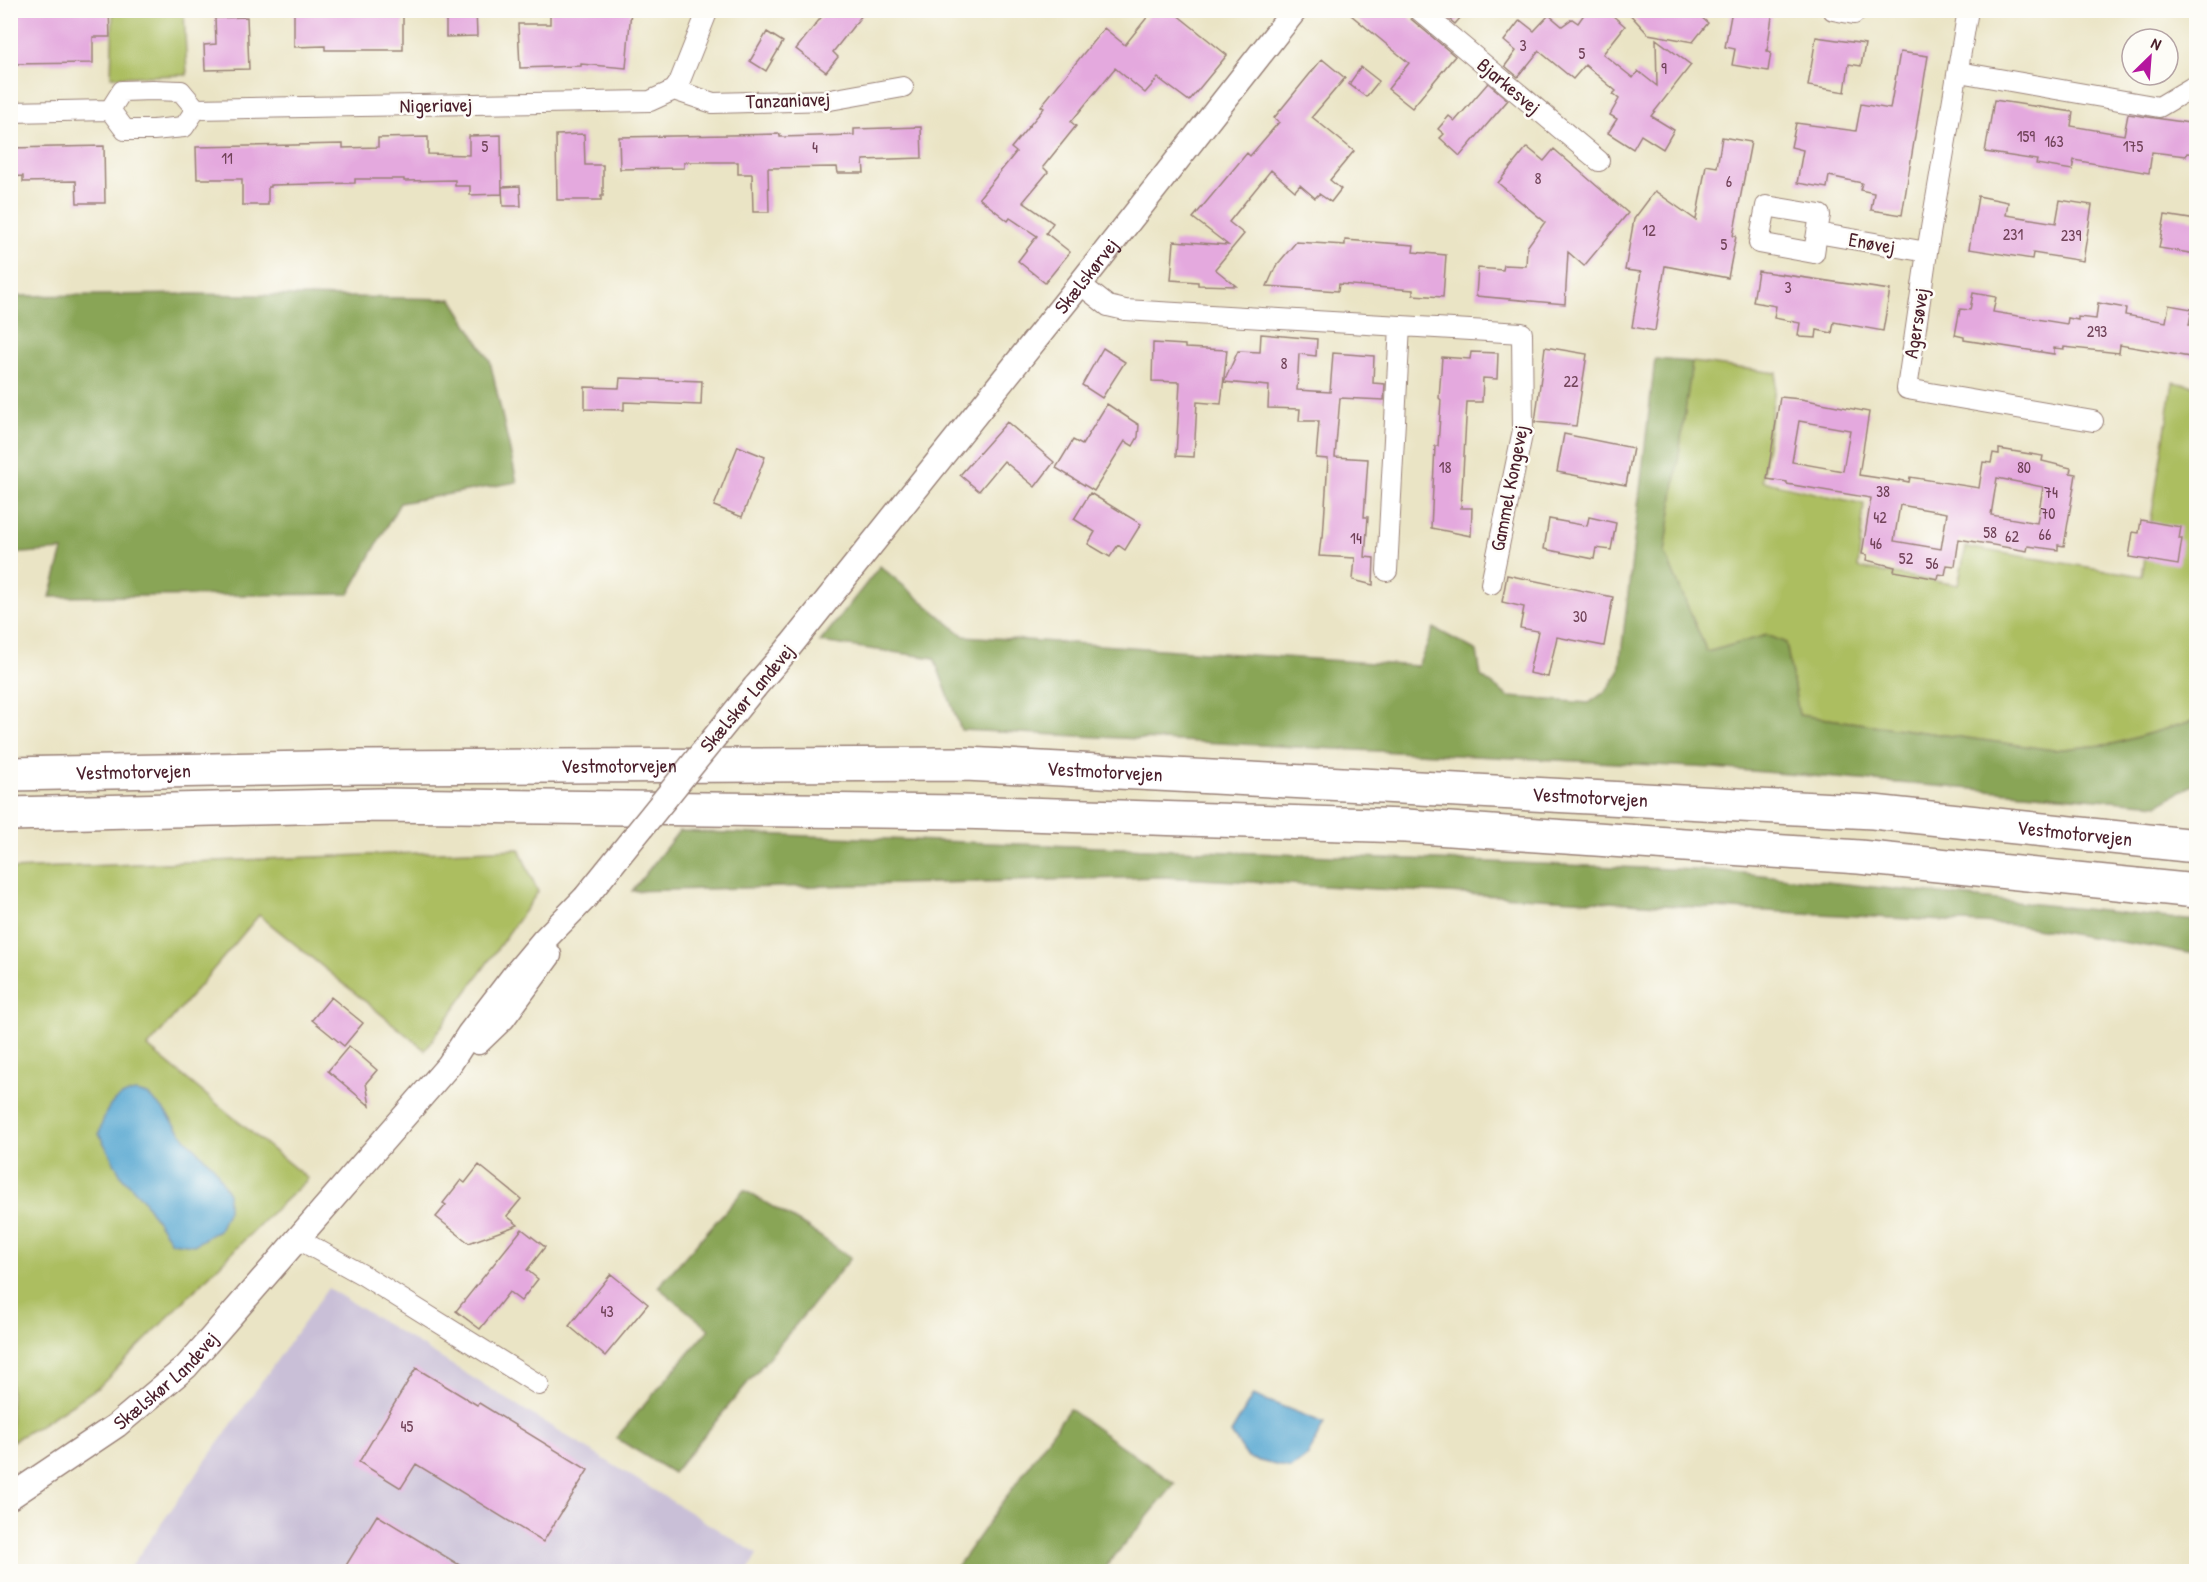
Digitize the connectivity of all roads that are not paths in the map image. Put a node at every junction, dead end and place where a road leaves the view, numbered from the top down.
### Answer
1 (708, 10) edge
2 (1295, 10) edge
3 (1419, 10) edge
4 (1833, 10) edge
5 (1855, 10) edge
6 (1963, 11) edge
7 (1959, 72) junction
8 (903, 87) dead end
9 (2196, 88) edge
10 (674, 90) junction
11 (196, 109) junction
12 (110, 110) junction
13 (10, 112) edge
14 (1599, 161) dead end
15 (1817, 233) dead end
16 (1927, 252) junction
17 (1080, 284) junction
18 (1400, 326) junction
19 (2093, 421) dead end
20 (874, 540) joint
21 (1387, 571) dead end
22 (1491, 584) dead end
23 (10, 760) edge
24 (100, 772) junction
25 (10, 774) edge
26 (457, 806) junction
27 (10, 814) edge
28 (10, 835) edge
29 (2196, 846) edge
30 (2196, 891) edge
31 (298, 1239) junction
32 (539, 1385) dead end
33 (10, 1497) edge

1 - 10 street
2 - 17 street, Skælskørvej
3 - 14 street, Bjarkesvej
4 - 5 street
6 - 7 street, Agersøvej
7 - 9 street
7 - 16 street, Agersøvej
8 - 10 street, Tanzaniavej
10 - 11 street, Nigeriavej
11 - 12 street
11 - 12 street
12 - 13 street
15 - 16 street, Enøvej
16 - 19 street, Agersøvej
17 - 18 street, Gammel Kongevej
17 - 20 street, Skælskørvej
18 - 21 street
18 - 22 street, Gammel Kongevej
20 - 31 street, Skælskør Landevej, bridge
23 - 24 highway
24 - 25 highway, Vestmotorvejen
24 - 29 highway, Vestmotorvejen
26 - 27 highway, Vestmotorvejen
26 - 28 highway
26 - 30 highway, Vestmotorvejen
31 - 32 street
31 - 33 street, Skælskør Landevej

